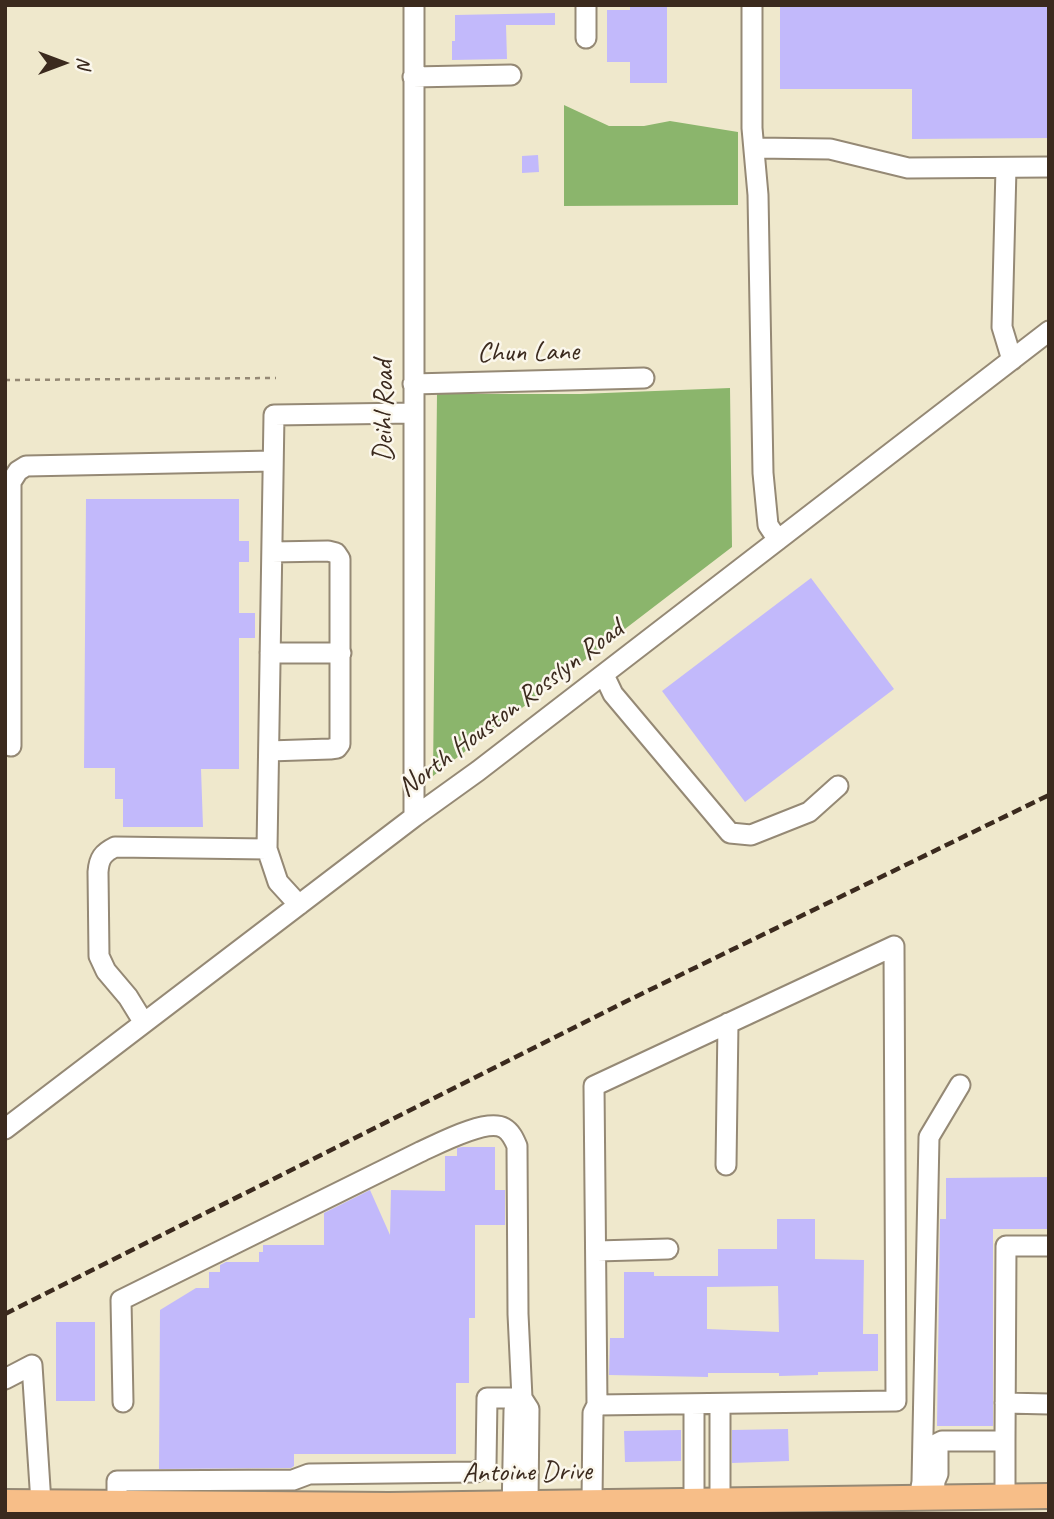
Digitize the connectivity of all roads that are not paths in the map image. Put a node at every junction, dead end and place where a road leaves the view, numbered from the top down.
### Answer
1 (414, 5) edge
2 (586, 5) edge
3 (752, 5) edge
4 (586, 38) dead end
5 (511, 75) dead end
6 (413, 77) junction
7 (756, 148) junction
8 (1049, 167) edge
9 (1006, 168) junction
10 (1049, 331) edge
11 (1012, 360) junction
12 (644, 379) dead end
13 (413, 384) junction
14 (413, 413) junction
15 (273, 461) junction
16 (778, 540) junction
17 (272, 552) junction
18 (270, 653) junction
19 (341, 653) junction
20 (604, 674) junction
21 (11, 746) dead end
22 (269, 751) junction
23 (838, 786) dead end
24 (414, 817) junction
25 (267, 849) junction
26 (299, 905) junction
27 (144, 1023) junction
28 (728, 1023) junction
29 (960, 1085) dead end
30 (5, 1129) edge
31 (726, 1165) dead end
32 (1049, 1246) edge
33 (668, 1249) dead end
34 (597, 1251) junction
35 (5, 1380) edge
36 (522, 1398) junction
37 (123, 1402) dead end
38 (1005, 1403) junction
39 (720, 1404) junction
40 (1049, 1404) edge
41 (597, 1405) junction
42 (694, 1405) junction
43 (1005, 1441) junction
44 (1049, 1496) edge
45 (1005, 1497) junction
46 (926, 1498) junction
47 (5, 1502) edge
48 (593, 1502) junction
49 (41, 1503) junction
50 (517, 1506) edge
51 (708, 1507) edge
52 (117, 1509) edge
53 (359, 1509) edge

1 - 6 street, Deihl Road
2 - 4 street
3 - 7 street
5 - 6 street
6 - 13 street, Deihl Road
7 - 9 street
7 - 16 street
8 - 9 street
9 - 11 street
10 - 11 street, North Houston Rosslyn Road
11 - 16 street, North Houston Rosslyn Road
12 - 13 street, Chun Lane
13 - 14 street, Deihl Road
14 - 15 street
14 - 24 street, Deihl Road
15 - 17 street
15 - 21 street
16 - 20 street, North Houston Rosslyn Road
17 - 18 street
17 - 19 street
18 - 19 street
18 - 22 street
19 - 22 street
20 - 23 street
20 - 24 street, North Houston Rosslyn Road
22 - 25 street
24 - 26 street, North Houston Rosslyn Road
25 - 26 street
25 - 27 street
26 - 27 street, North Houston Rosslyn Road
27 - 30 street, North Houston Rosslyn Road
28 - 31 street
28 - 34 street
28 - 39 street
29 - 46 street
32 - 38 street
33 - 34 street
34 - 41 street
35 - 49 street
36 - 37 street
36 - 50 street
36 - 52 street
38 - 40 street
38 - 43 street
39 - 42 street
39 - 51 street
41 - 42 street
41 - 48 street
42 - 51 street
43 - 45 street
43 - 46 street
44 - 45 main road, Antoine Drive
45 - 46 main road, Antoine Drive
46 - 51 main road, Antoine Drive
47 - 49 main road, Antoine Drive
48 - 50 main road, Antoine Drive
48 - 51 main road, Antoine Drive
49 - 52 main road, Antoine Drive
50 - 53 main road, Antoine Drive
52 - 53 main road, Antoine Drive

